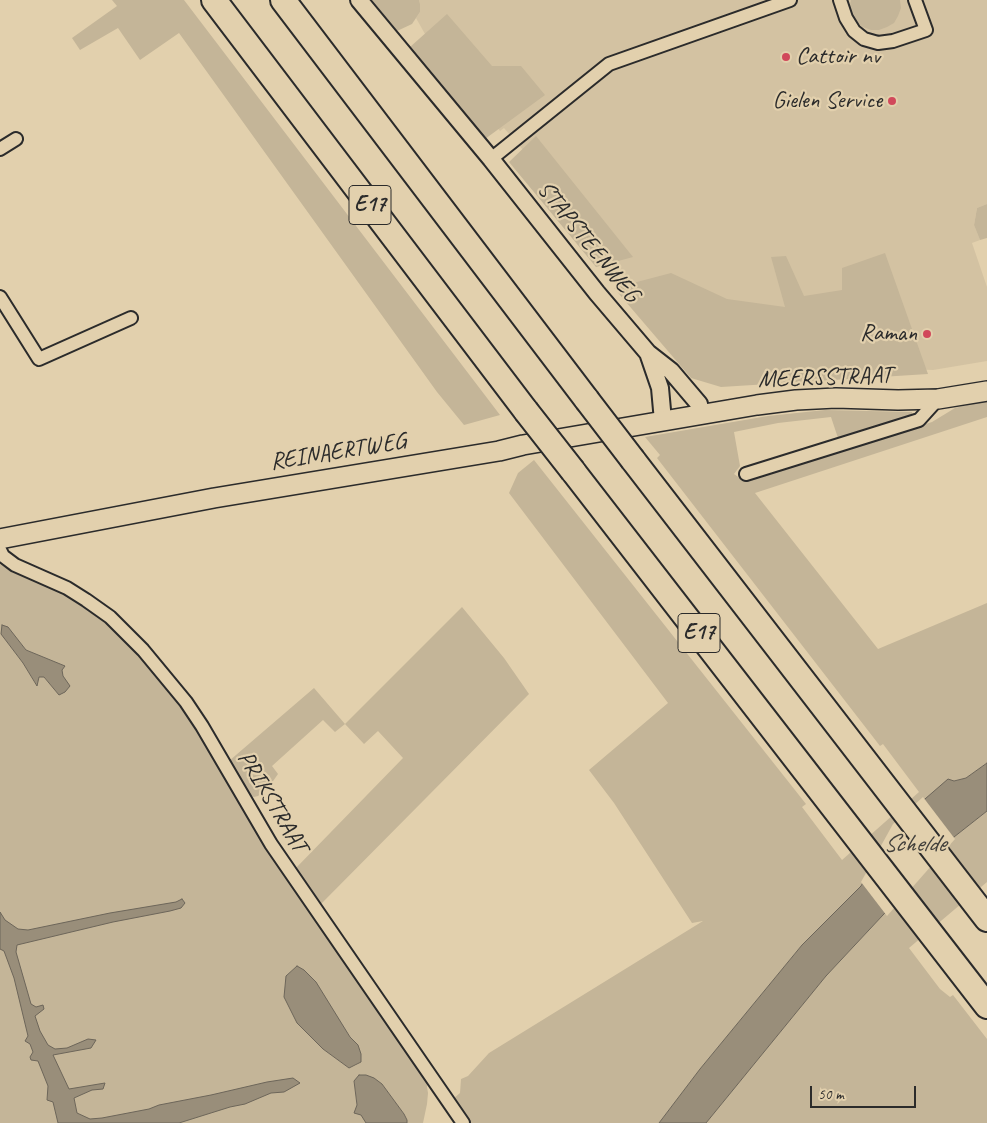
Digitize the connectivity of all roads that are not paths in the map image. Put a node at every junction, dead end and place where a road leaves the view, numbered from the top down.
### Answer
1 (214, 0) edge
2 (283, 0) edge
3 (359, 0) edge
4 (790, 0) edge
5 (840, 0) edge
6 (916, 0) edge
7 (16, 139) dead end
8 (0, 149) edge
9 (491, 159) junction
10 (0, 297) edge
11 (131, 318) dead end
12 (648, 353) junction
13 (987, 391) edge
14 (938, 399) junction
15 (692, 416) junction
16 (663, 421) junction
17 (746, 474) dead end
18 (0, 539) edge
19 (0, 550) edge
20 (987, 919) edge
21 (987, 1006) edge
22 (463, 1123) edge

1 - 21 highway, E17, bridge
2 - 20 highway, E17, bridge
3 - 9 street, STAPSTEENWEG
4 - 9 street
5 - 6 street
7 - 8 street
9 - 12 street, STAPSTEENWEG
10 - 11 street
12 - 15 street, STAPSTEENWEG
12 - 16 street, STAPSTEENWEG
13 - 14 main road, MEERSSTRAAT
14 - 15 main road, MEERSSTRAAT
14 - 17 street
15 - 16 main road, REINAERTWEG
16 - 18 main road, REINAERTWEG
19 - 22 street, PRIKSTRAAT

